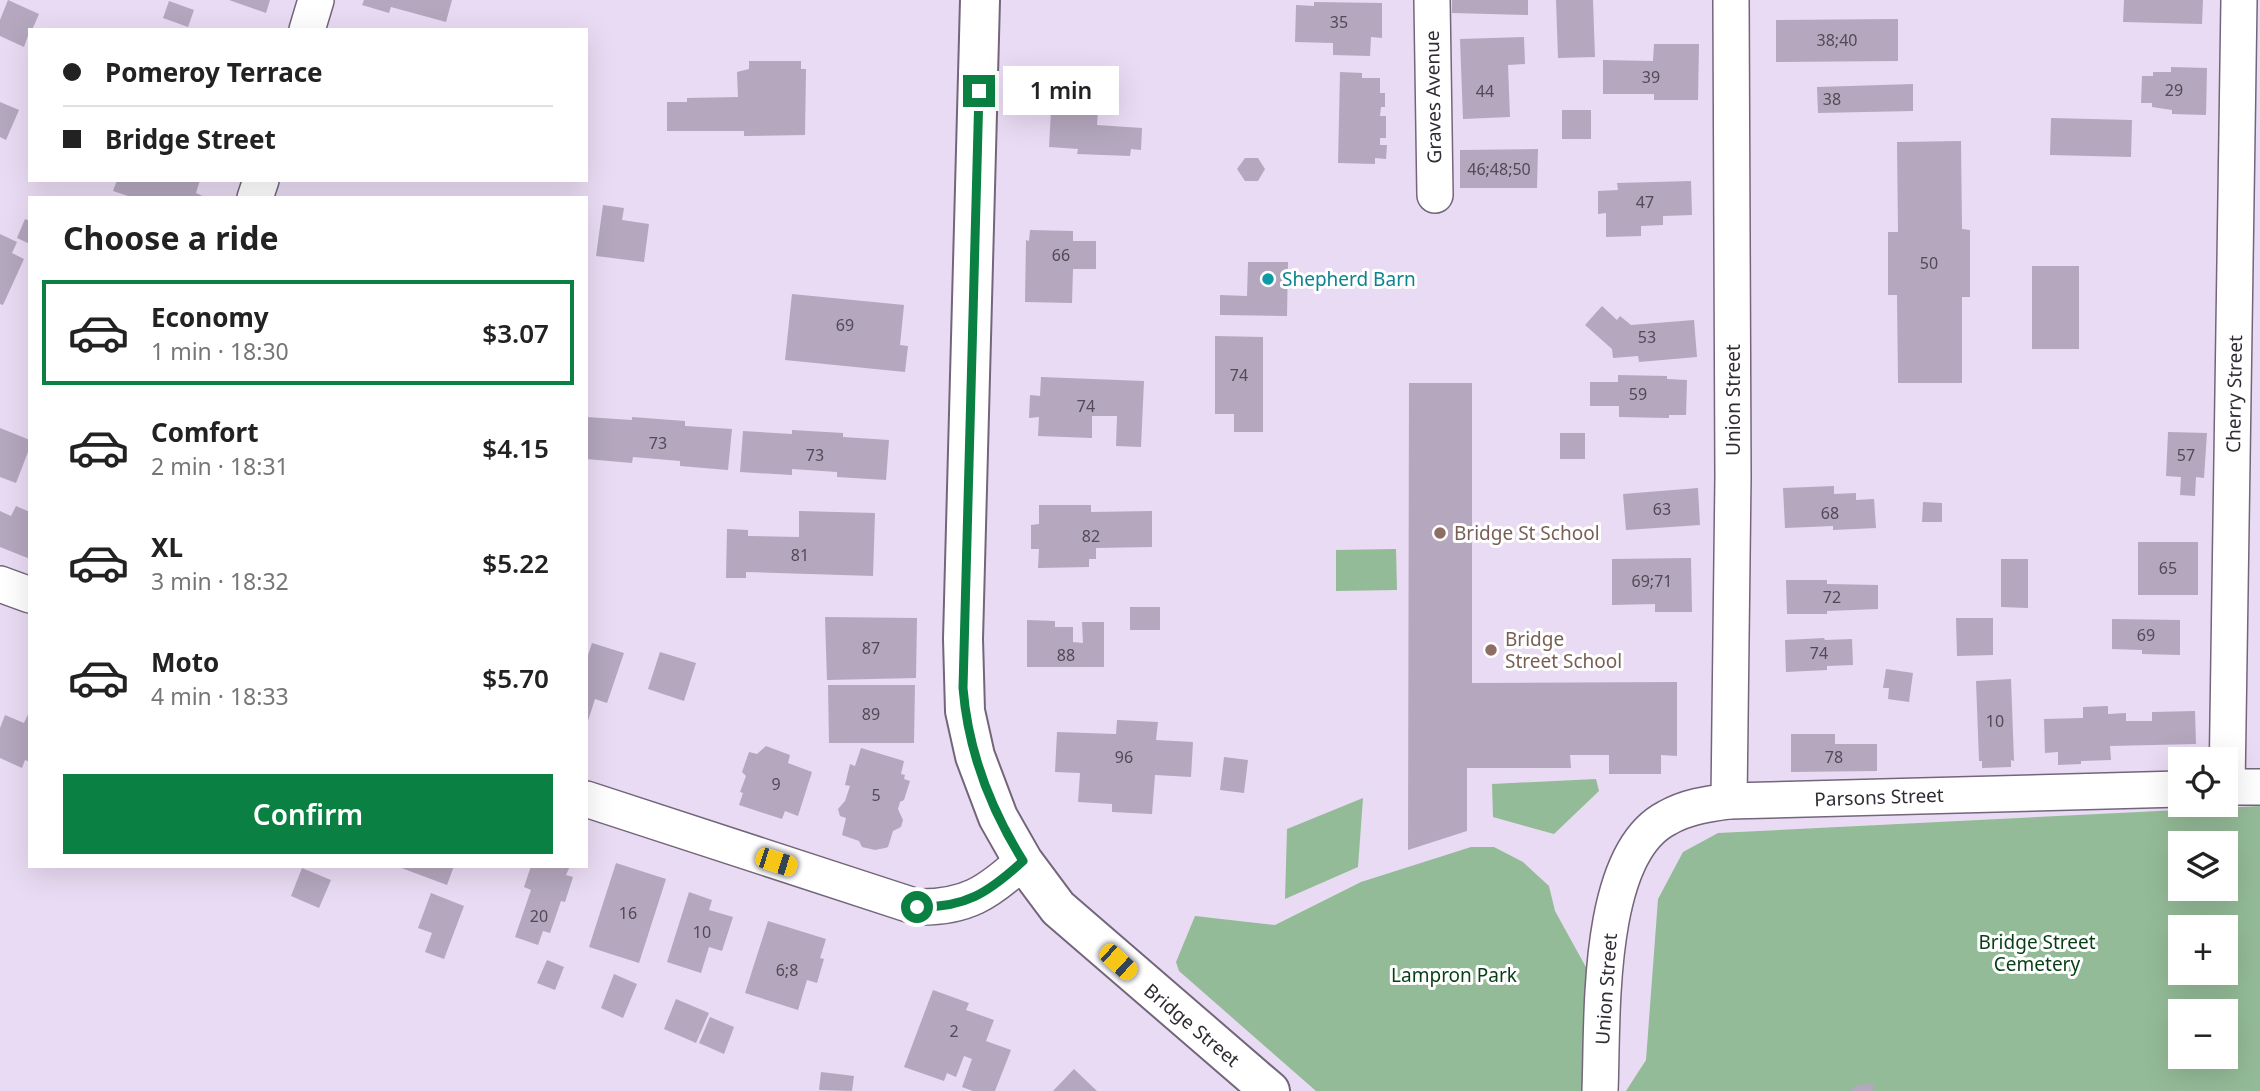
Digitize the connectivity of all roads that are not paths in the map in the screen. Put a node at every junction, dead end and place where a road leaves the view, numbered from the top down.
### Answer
1 (316, 0) edge
2 (981, 0) edge
3 (1433, 0) edge
4 (1731, 0) edge
5 (2239, 0) edge
6 (308, 28) edge
7 (1435, 195) dead end
8 (0, 584) edge
9 (28, 594) edge
10 (2238, 787) edge
11 (2168, 789) edge
12 (588, 800) edge
13 (1729, 801) junction
14 (1023, 861) junction
15 (1618, 888) joint
16 (1270, 1091) edge
17 (1600, 1091) edge

1 - 6 street
2 - 14 highway, Bridge Street
3 - 7 street, Graves Avenue
4 - 13 street, Union Street
5 - 10 street, Cherry Street
8 - 9 street
11 - 13 street, Parsons Street
12 - 14 street
13 - 15 street, Parsons Street
14 - 16 highway, Bridge Street
15 - 17 street, Union Street

